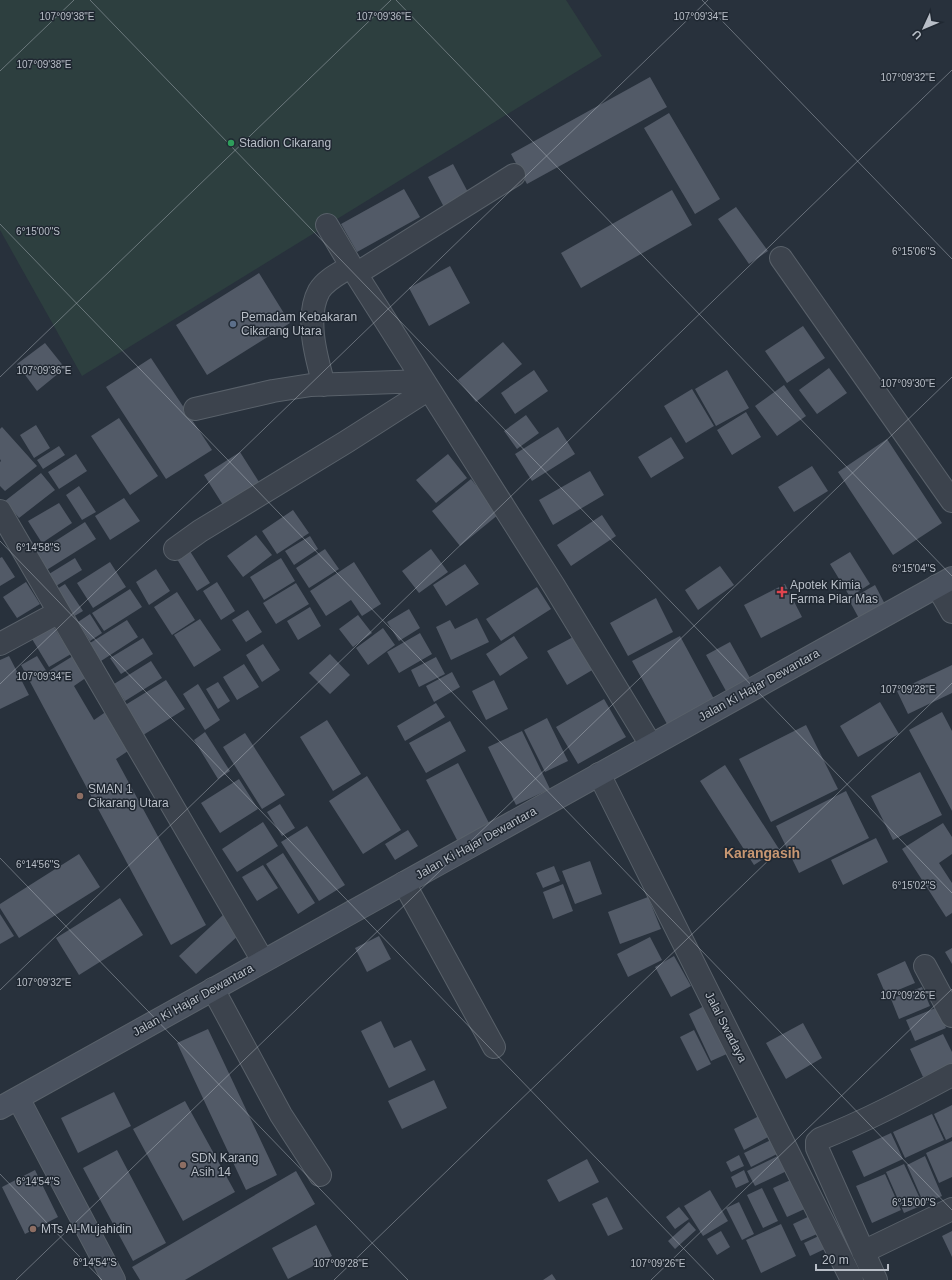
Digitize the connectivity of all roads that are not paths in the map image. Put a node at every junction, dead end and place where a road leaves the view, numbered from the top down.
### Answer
1 (514, 175) dead end
2 (327, 225) dead end
3 (781, 258) dead end
4 (353, 270) junction
5 (324, 384) junction
6 (426, 385) junction
7 (195, 409) dead end
8 (952, 501) edge
9 (0, 511) edge
10 (175, 549) dead end
11 (944, 582) edge
12 (59, 612) junction
13 (952, 612) edge
14 (0, 644) edge
15 (651, 745) junction
16 (599, 774) junction
17 (404, 883) junction
18 (263, 961) junction
19 (925, 966) dead end
20 (213, 989) junction
21 (949, 1004) edge
22 (494, 1047) dead end
23 (952, 1075) edge
24 (9, 1103) edge
25 (320, 1175) dead end
26 (952, 1209) edge
27 (863, 1252) junction
28 (114, 1280) edge
29 (852, 1280) edge
30 (876, 1280) edge

1 - 4 street
2 - 4 street
3 - 8 street
4 - 5 street
4 - 6 street
5 - 6 street
5 - 7 street
6 - 10 street
6 - 15 street
9 - 12 street
11 - 13 street
11 - 15 main road, Jalan Ki Hajar Dewantara
12 - 14 street
12 - 18 street
15 - 16 main road, Jalan Ki Hajar Dewantara
16 - 17 main road, Jalan Ki Hajar Dewantara
16 - 29 street, Jalal Swadaya
17 - 18 main road, Jalan Ki Hajar Dewantara
17 - 22 street
18 - 20 main road, Jalan Ki Hajar Dewantara
19 - 21 street
20 - 24 main road, Jalan Ki Hajar Dewantara
20 - 25 street
23 - 27 street
24 - 28 main road
26 - 27 street
27 - 30 street

